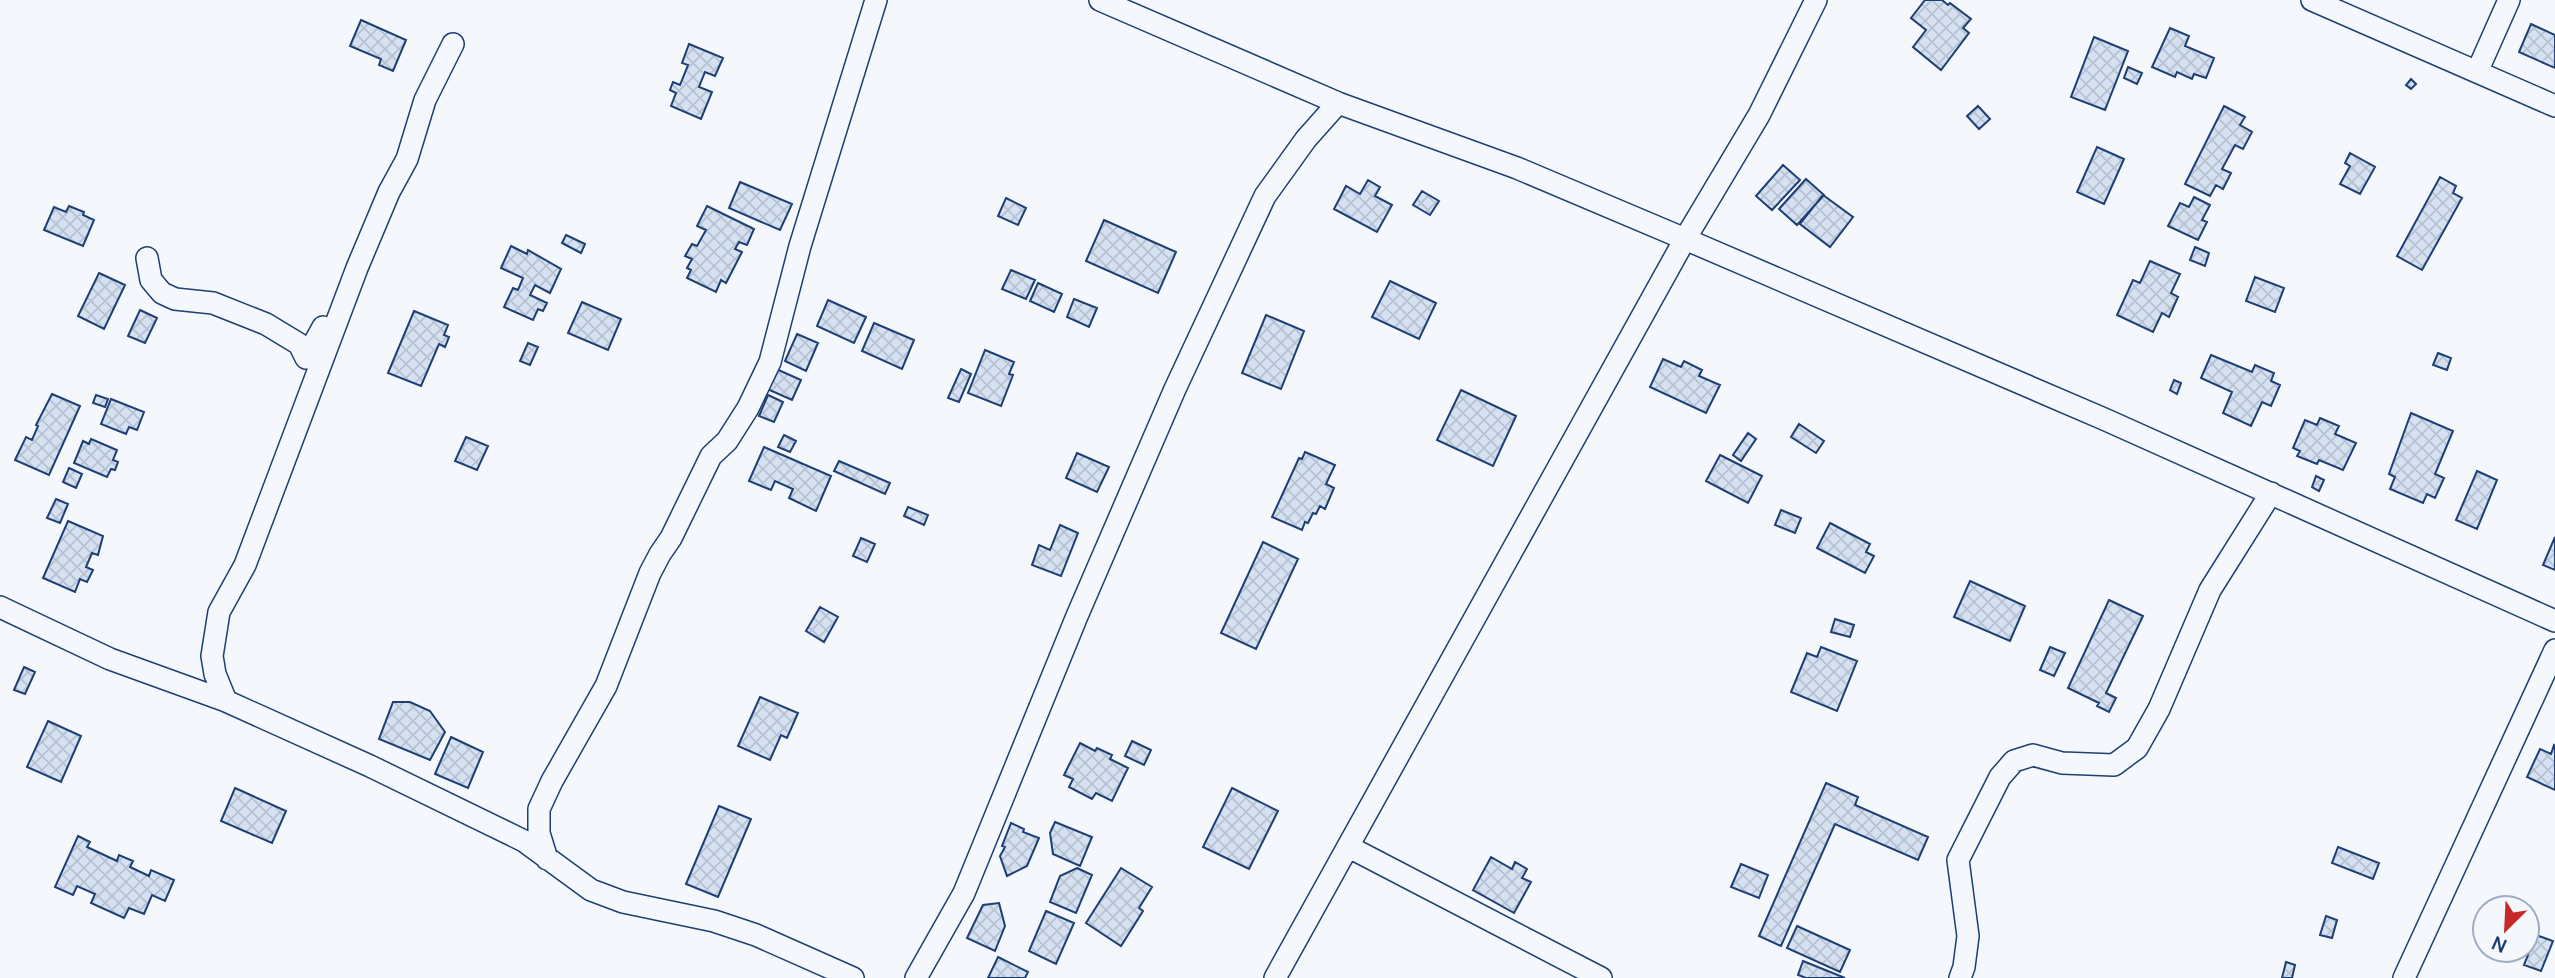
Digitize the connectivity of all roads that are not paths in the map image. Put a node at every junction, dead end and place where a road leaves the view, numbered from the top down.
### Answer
1 (876, 0) edge
2 (1100, 0) edge
3 (1816, 0) edge
4 (2312, 0) edge
5 (2509, 0) edge
6 (453, 44) dead end
7 (2476, 72) junction
8 (1338, 103) junction
9 (2555, 106) edge
10 (1685, 239) junction
11 (147, 258) dead end
12 (357, 268) junction
13 (2271, 493) junction
14 (0, 607) edge
15 (2555, 621) edge
16 (2555, 650) edge
17 (226, 701) junction
18 (1349, 847) junction
19 (547, 859) junction
20 (853, 978) edge
21 (916, 978) edge
22 (1275, 978) edge
23 (1601, 978) edge
24 (1960, 978) edge
25 (2404, 978) edge

1 - 19 street
2 - 8 street
3 - 10 street
4 - 7 street
5 - 7 street
6 - 12 street
7 - 9 street
8 - 10 street
8 - 21 street
10 - 13 street
10 - 18 street
11 - 12 street
12 - 17 street
13 - 15 street
13 - 24 street
14 - 17 street
16 - 25 street
17 - 19 street
18 - 22 street
18 - 23 street
19 - 20 street

